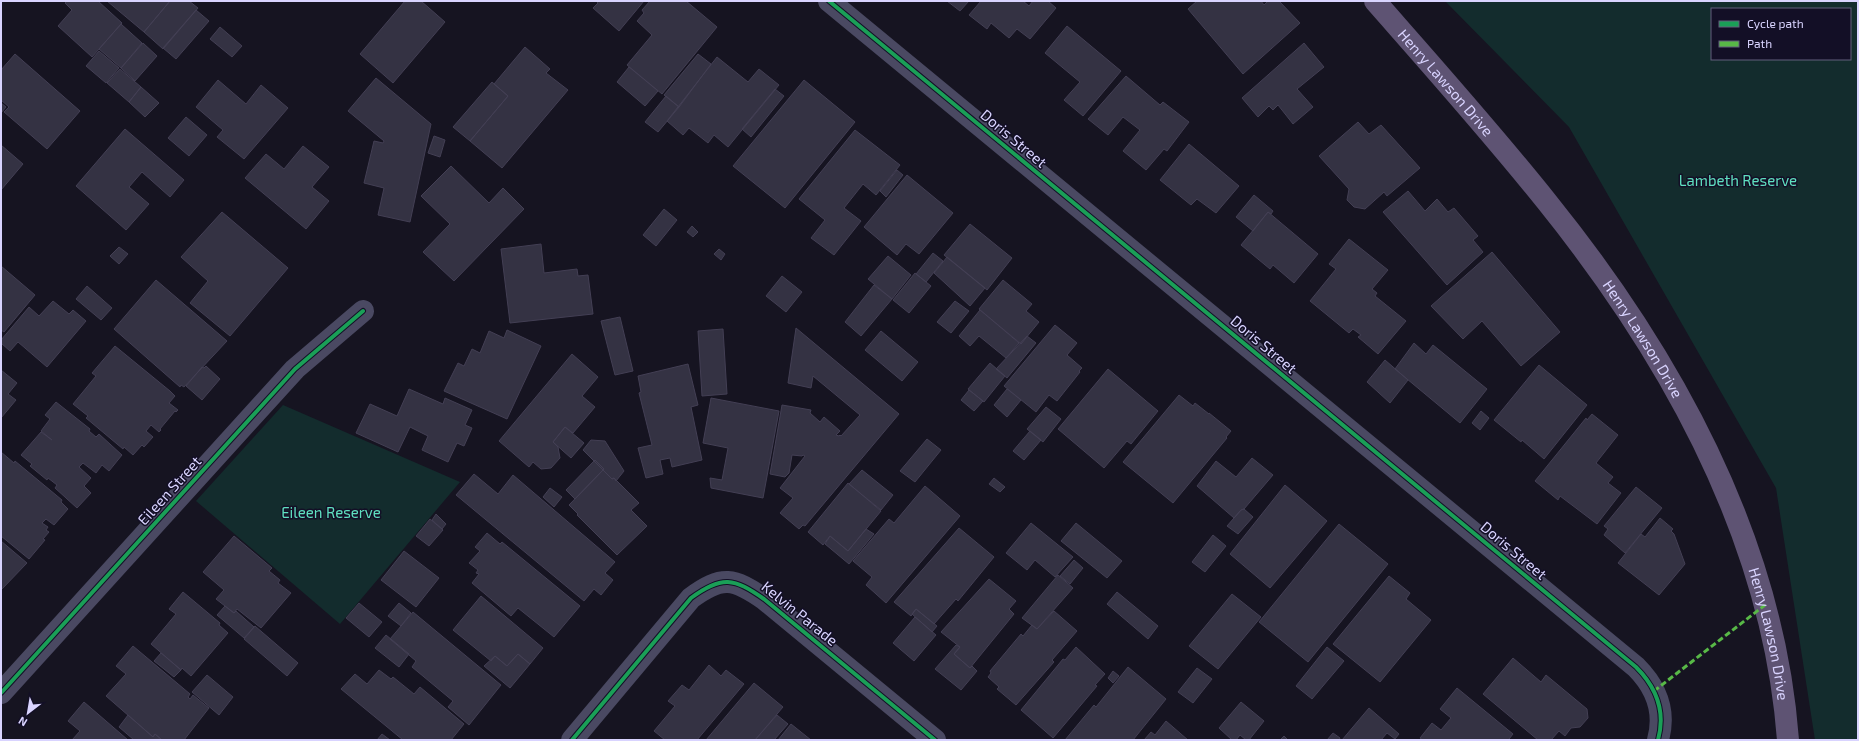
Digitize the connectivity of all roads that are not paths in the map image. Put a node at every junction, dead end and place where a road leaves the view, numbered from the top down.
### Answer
1 (829, 1) edge
2 (1375, 1) edge
3 (363, 311) dead end
4 (1, 693) edge
5 (1659, 730) edge
6 (572, 740) edge
7 (935, 740) edge
8 (1788, 740) edge

1 - 5 street, Doris Street
2 - 8 main road, Henry Lawson Drive
3 - 4 street, Eileen Street
6 - 7 street, Kelvin Parade

